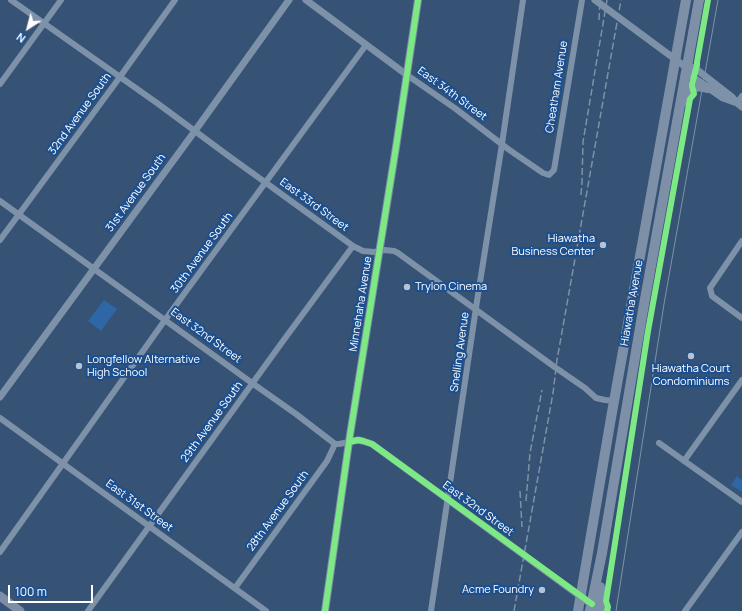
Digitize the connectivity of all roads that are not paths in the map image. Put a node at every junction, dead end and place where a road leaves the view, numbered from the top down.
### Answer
1 (11, 0) edge
2 (61, 0) edge
3 (175, 0) edge
4 (289, 0) edge
5 (306, 0) edge
6 (418, 0) edge
7 (523, 0) edge
8 (582, 0) edge
9 (595, 0) edge
10 (686, 0) edge
11 (699, 0) edge
12 (44, 23) junction
13 (366, 45) junction
14 (676, 60) junction
15 (687, 68) junction
16 (406, 75) junction
17 (120, 77) junction
18 (0, 84) edge
19 (708, 88) junction
20 (742, 96) edge
21 (740, 105) edge
22 (679, 109) junction
23 (195, 131) junction
24 (502, 144) junction
25 (549, 175) joint
26 (266, 183) junction
27 (0, 201) edge
28 (19, 214) junction
29 (0, 240) edge
30 (742, 241) edge
31 (353, 246) junction
32 (380, 251) junction
33 (94, 268) junction
34 (476, 309) junction
35 (742, 318) edge
36 (165, 320) junction
37 (742, 380) edge
38 (252, 383) junction
39 (0, 397) edge
40 (614, 401) junction
41 (0, 418) edge
42 (349, 442) junction
43 (659, 443) dead end
44 (335, 444) junction
45 (684, 461) junction
46 (64, 464) junction
47 (448, 500) junction
48 (742, 502) edge
49 (149, 526) junction
50 (742, 532) edge
51 (0, 552) edge
52 (235, 588) junction
53 (0, 596) edge
54 (581, 596) junction
55 (598, 610) edge
56 (20, 611) edge
57 (88, 611) edge
58 (266, 611) edge
59 (325, 611) edge
60 (431, 611) edge
61 (578, 611) edge
62 (685, 611) edge

1 - 12 street, East 33rd Street
2 - 12 street
3 - 17 street, 32nd Avenue South
4 - 23 street, 31st Avenue South
5 - 13 street, East 34th Street
6 - 16 main road, Minnehaha Avenue
7 - 24 street, Snelling Avenue
8 - 25 street, Cheatham Avenue
9 - 14 street
10 - 14 highway, Hiawatha Avenue
11 - 15 highway, Hiawatha Avenue
12 - 17 street, East 33rd Street
12 - 18 street
13 - 16 street, East 34th Street
13 - 26 street, 30th Avenue South
14 - 15 street
14 - 40 highway, Hiawatha Avenue
15 - 19 street
15 - 21 street
15 - 22 highway, Hiawatha Avenue
16 - 24 street, East 34th Street
16 - 32 main road, Minnehaha Avenue
17 - 23 street, East 33rd Street
17 - 28 street, 32nd Avenue South
19 - 21 street
19 - 22 highway
20 - 21 street
22 - 55 highway, Hiawatha Avenue
23 - 26 street, East 33rd Street
23 - 33 street, 31st Avenue South
24 - 25 street, East 34th Street
24 - 34 street, Snelling Avenue
26 - 31 street, East 33rd Street
26 - 36 street, 30th Avenue South
27 - 28 street, East 32nd Street
28 - 29 street, 32nd Avenue South
28 - 33 street, East 32nd Street
30 - 35 street
31 - 32 street, East 33rd Street
31 - 38 street, 29th Avenue South
32 - 34 street, East 33rd Street
32 - 42 main road, Minnehaha Avenue
33 - 36 street, East 32nd Street
33 - 39 street, 31st Avenue South
34 - 40 street, East 33rd Street
34 - 47 street, Snelling Avenue
36 - 38 street, East 32nd Street
36 - 46 street, 30th Avenue South
37 - 45 street
38 - 44 street, East 32nd Street
38 - 49 street, 29th Avenue South
40 - 54 highway, Hiawatha Avenue
41 - 46 street, East 31st Street
42 - 44 street, East 32nd Street
42 - 47 street, East 32nd Street
42 - 59 main road, Minnehaha Avenue
43 - 45 street
44 - 52 street, 28th Avenue South
45 - 48 street
46 - 49 street, East 31st Street
46 - 51 street, 30th Avenue South
47 - 54 street, East 32nd Street
47 - 60 street, Snelling Avenue
49 - 52 street, East 31st Street
49 - 57 street, 29th Avenue South
50 - 62 street
52 - 58 street, East 31st Street
53 - 56 main road
54 - 55 street, East 32nd Street
54 - 61 highway, Hiawatha Avenue

